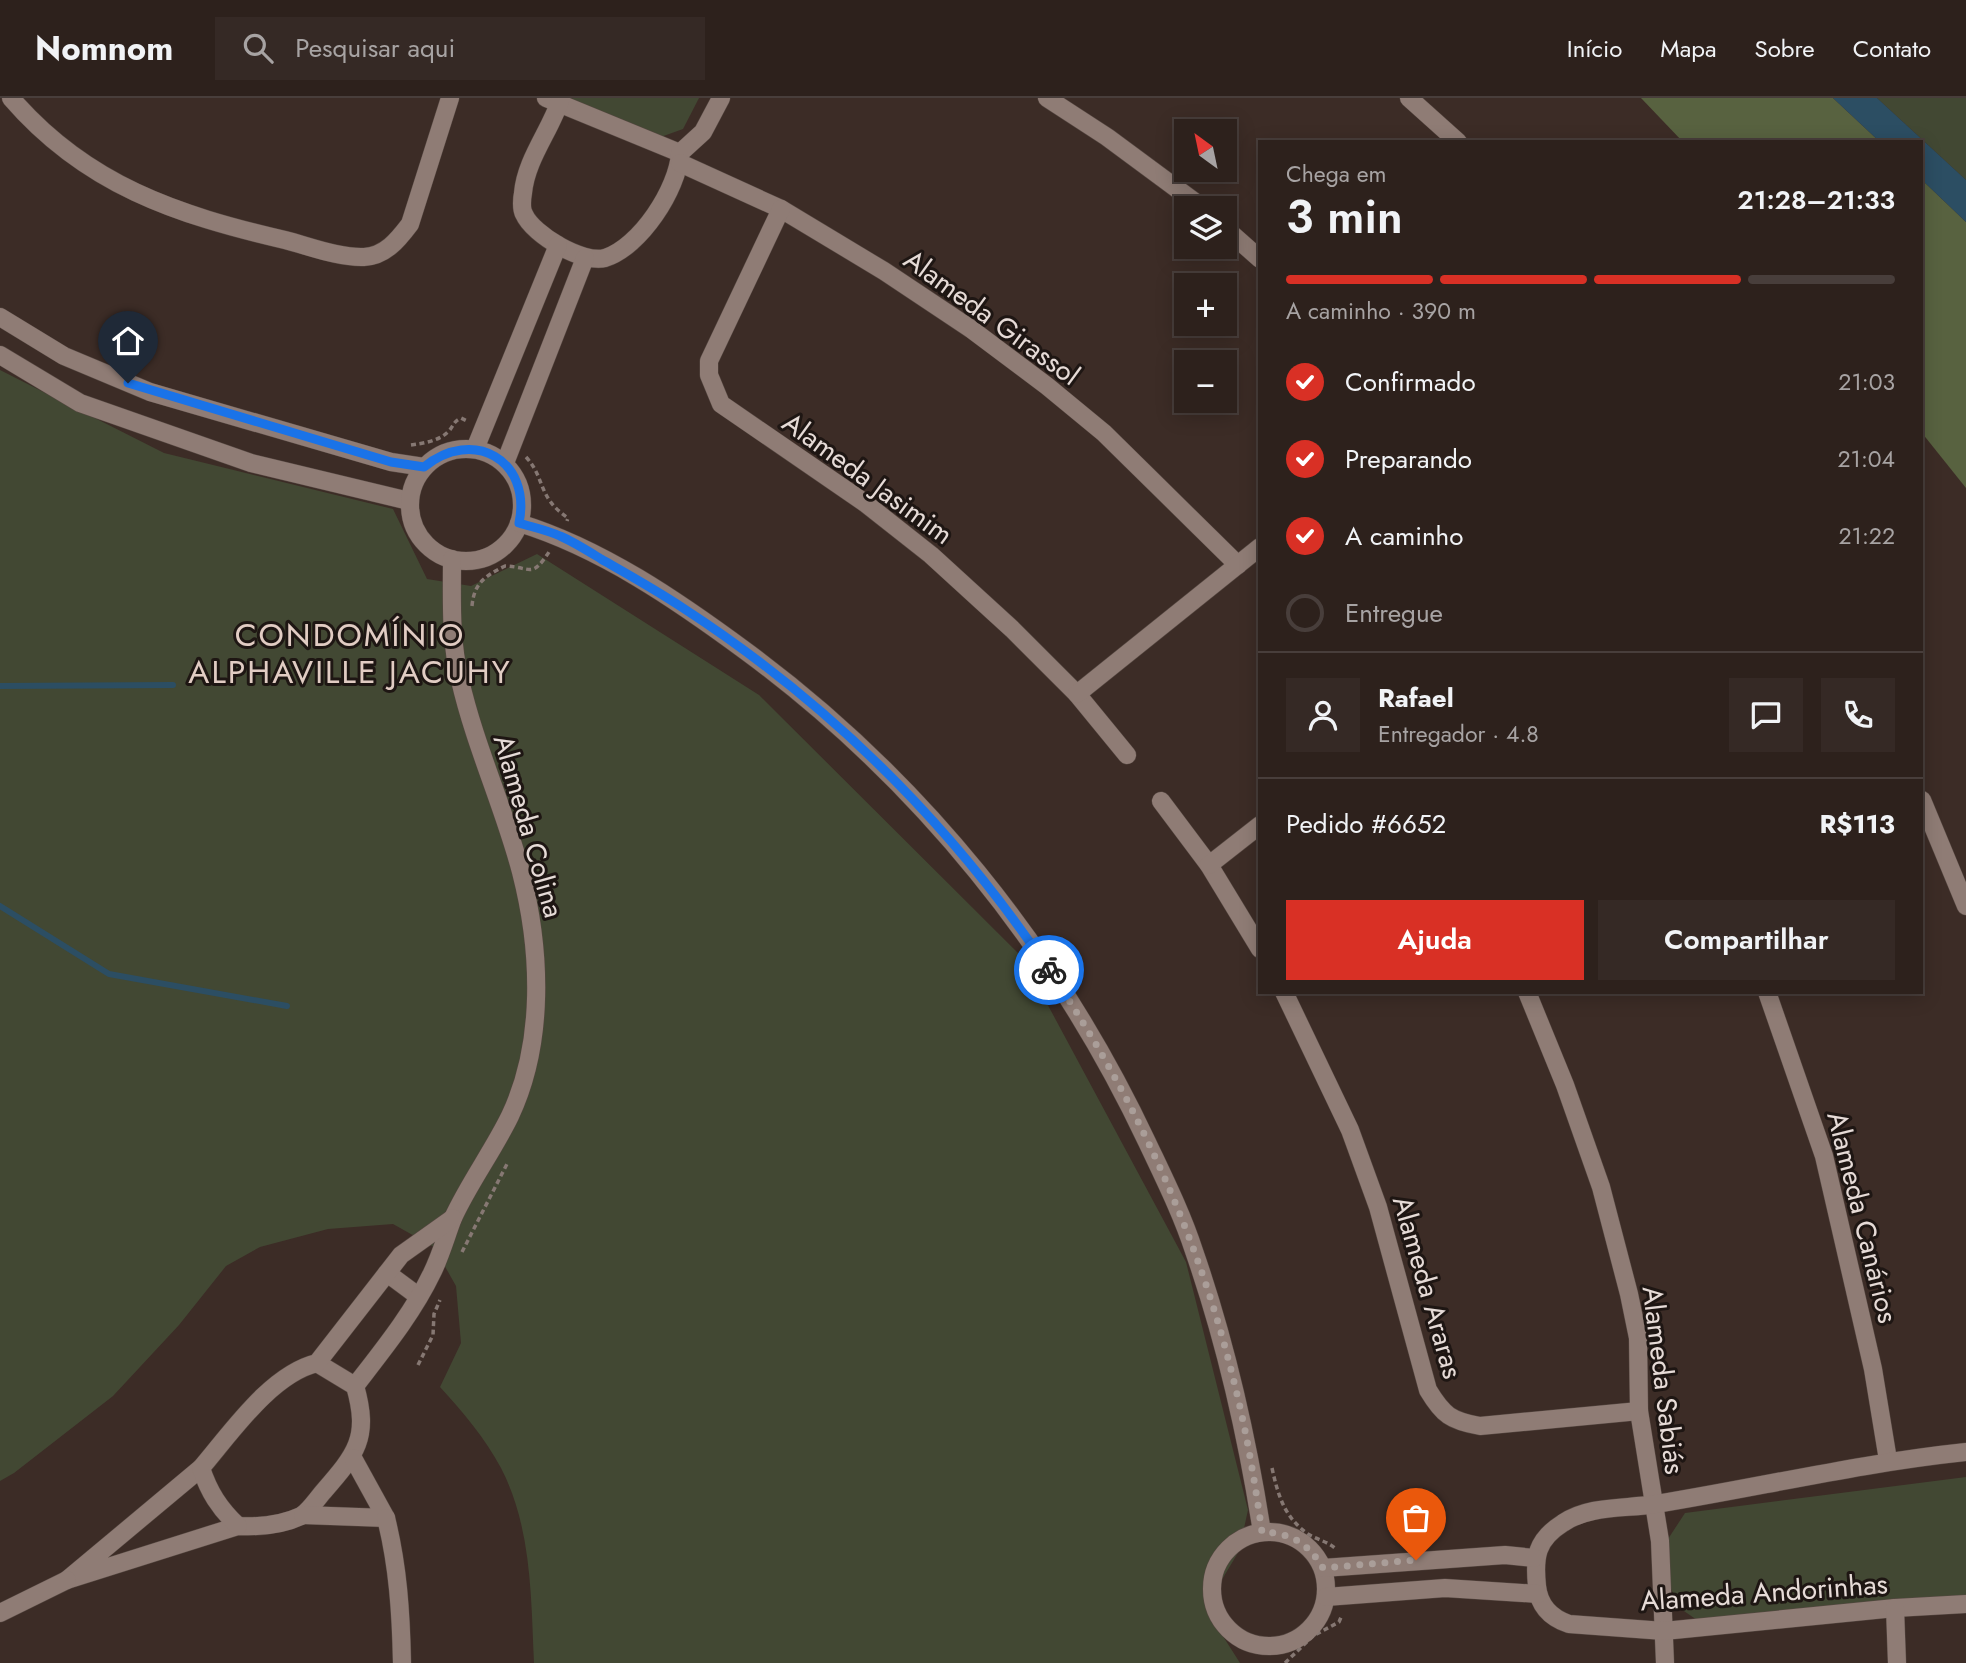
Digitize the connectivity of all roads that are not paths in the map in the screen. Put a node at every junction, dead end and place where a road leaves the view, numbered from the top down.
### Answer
1 (10, 98) edge
2 (450, 98) edge
3 (721, 98) edge
4 (1047, 98) edge
5 (1409, 98) edge
6 (556, 100) edge
7 (1456, 140) edge
8 (680, 158) junction
9 (1187, 196) edge
10 (781, 209) junction
11 (1237, 239) edge
12 (558, 245) junction
13 (1258, 257) edge
14 (585, 258) junction
15 (0, 317) edge
16 (525, 327) junction
17 (552, 338) junction
18 (0, 355) edge
19 (475, 449) junction
20 (505, 463) junction
21 (424, 467) junction
22 (409, 500) junction
23 (519, 523) junction
24 (1258, 549) edge
25 (452, 559) junction
26 (1238, 565) junction
27 (1077, 694) junction
28 (1127, 755) dead end
29 (1161, 801) dead end
30 (1923, 802) edge
31 (1258, 827) edge
32 (1209, 865) junction
33 (1966, 906) edge
34 (1258, 946) edge
35 (1285, 994) edge
36 (1528, 994) edge
37 (1768, 994) edge
38 (453, 1218) junction
39 (387, 1273) junction
40 (418, 1296) junction
41 (317, 1363) junction
42 (355, 1386) junction
43 (1639, 1411) junction
44 (1966, 1452) edge
45 (353, 1458) junction
46 (1888, 1460) junction
47 (201, 1468) junction
48 (1653, 1505) junction
49 (303, 1515) junction
50 (386, 1518) junction
51 (238, 1526) junction
52 (1262, 1532) junction
53 (1443, 1558) junction
54 (1534, 1558) junction
55 (1323, 1568) junction
56 (67, 1580) junction
57 (1445, 1588) junction
58 (1538, 1594) junction
59 (1326, 1597) junction
60 (1966, 1604) edge
61 (1895, 1608) junction
62 (0, 1613) edge
63 (1664, 1631) junction
64 (1268, 1655) edge
65 (402, 1663) edge
66 (1665, 1663) edge
67 (1897, 1663) edge

1 - 2 street
3 - 8 street
4 - 9 street
5 - 7 street
6 - 8 street, Alameda Girassol
6 - 12 street
8 - 10 street, Alameda Girassol
8 - 14 street
10 - 26 street, Alameda Girassol
10 - 27 street, Alameda Jasimim
11 - 13 street
12 - 14 street
12 - 16 street
14 - 17 street
15 - 21 street
16 - 17 street
16 - 19 street
17 - 20 street
18 - 22 street
19 - 20 street
19 - 21 street
20 - 23 street
21 - 22 street
22 - 25 street
23 - 25 street
23 - 52 street
24 - 26 street
25 - 38 street, Alameda Colina
26 - 27 street
27 - 28 street, Alameda Jasimim
29 - 32 street
30 - 33 street
31 - 32 street
32 - 34 street
35 - 43 street, Alameda Araras
36 - 43 street, Alameda Sabiás
37 - 46 street, Alameda Canários
38 - 39 street
38 - 40 street, Alameda Colina
39 - 40 street
39 - 41 street
40 - 42 street, Alameda Colina
41 - 42 street
41 - 47 street
42 - 45 street
43 - 48 street, Alameda Sabiás
44 - 46 street
45 - 49 street
45 - 50 street
46 - 48 street
47 - 51 street
47 - 56 street
48 - 54 street
48 - 63 street, Alameda Sabiás
49 - 50 street
49 - 51 street
50 - 65 street
51 - 56 street
52 - 55 street
52 - 64 street
53 - 54 street
53 - 55 street
53 - 57 street
54 - 58 street
55 - 59 street
56 - 62 street
57 - 58 street
57 - 59 street
58 - 63 street, Alameda Andorinhas
59 - 64 street
60 - 61 street, Alameda Andorinhas
61 - 63 street, Alameda Andorinhas
61 - 67 street
63 - 66 street, Alameda Sabiás

